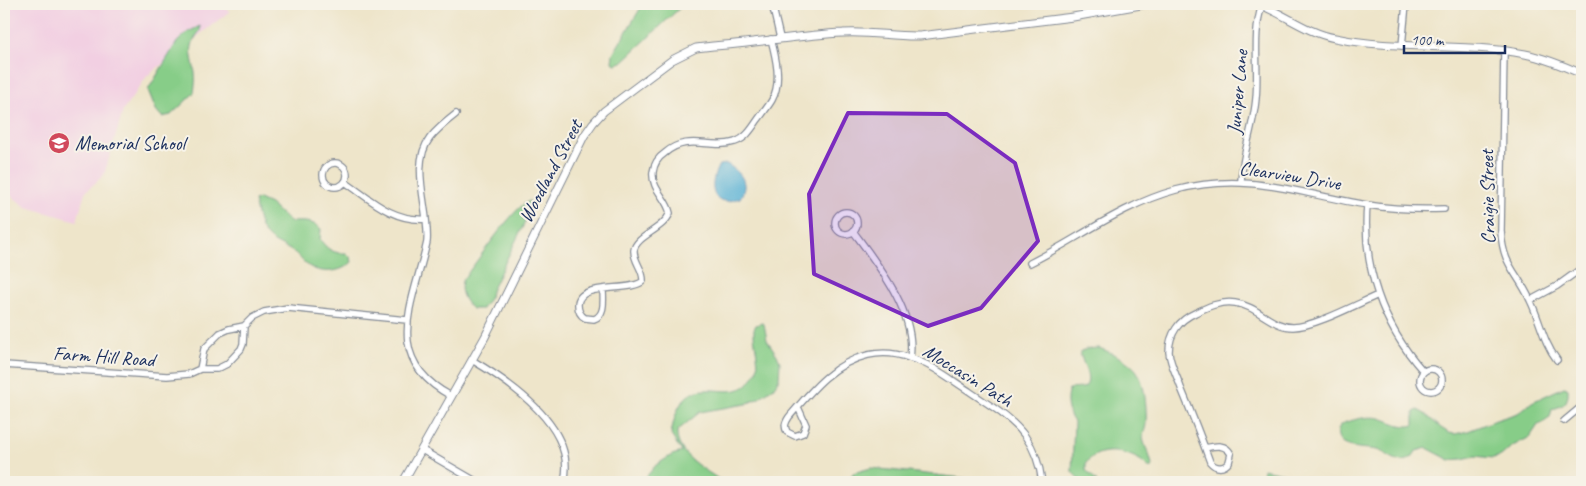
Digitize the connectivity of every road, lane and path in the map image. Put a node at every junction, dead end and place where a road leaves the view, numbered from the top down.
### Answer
1 (772, 4) edge
2 (1146, 4) edge
3 (1260, 4) edge
4 (1406, 4) edge
5 (780, 38) junction
6 (772, 39) junction
7 (1402, 46) junction
8 (1504, 51) junction
9 (1582, 74) edge
10 (456, 114) dead end
11 (345, 182) junction
12 (1241, 182) junction
13 (1367, 205) junction
14 (1444, 209) dead end
15 (426, 219) junction
16 (853, 231) dead end
17 (1030, 263) dead end
18 (1582, 268) edge
19 (603, 289) junction
20 (1378, 295) junction
21 (1531, 300) junction
22 (407, 320) junction
23 (244, 326) junction
24 (910, 358) junction
25 (472, 360) junction
26 (1556, 360) dead end
27 (4, 364) edge
28 (200, 369) junction
29 (1423, 371) junction
30 (451, 396) junction
31 (1582, 406) edge
32 (798, 407) junction
33 (1564, 421) dead end
34 (1205, 448) junction
35 (422, 450) junction
36 (403, 482) edge
37 (477, 482) edge
38 (564, 482) edge
39 (1042, 482) edge

1 - 5 street
2 - 5 street, Woodland Street
3 - 7 street
3 - 12 street, Juniper Lane
4 - 7 street
5 - 6 street, Woodland Street
6 - 19 street
6 - 25 street, Woodland Street
7 - 8 street
8 - 9 street
8 - 21 street, Craigie Street
10 - 15 street
11 - 11 street
11 - 15 street
12 - 13 street, Clearview Drive
12 - 17 street, Clearview Drive
13 - 14 street, Clearview Drive
13 - 20 street
15 - 22 street
16 - 24 street
18 - 21 street
19 - 19 street
20 - 29 street
20 - 34 street
21 - 26 street, Craigie Street
22 - 23 street
22 - 30 street
23 - 28 street
23 - 28 street, Farm Hill Road
24 - 32 street, Moccasin Path
24 - 39 street, Moccasin Path
25 - 30 street, Woodland Street
25 - 38 street
27 - 28 street, Farm Hill Road
29 - 29 street
30 - 35 street, Woodland Street
31 - 33 street
32 - 32 street, Moccasin Path
34 - 34 street
35 - 36 street, Woodland Street
35 - 37 street

